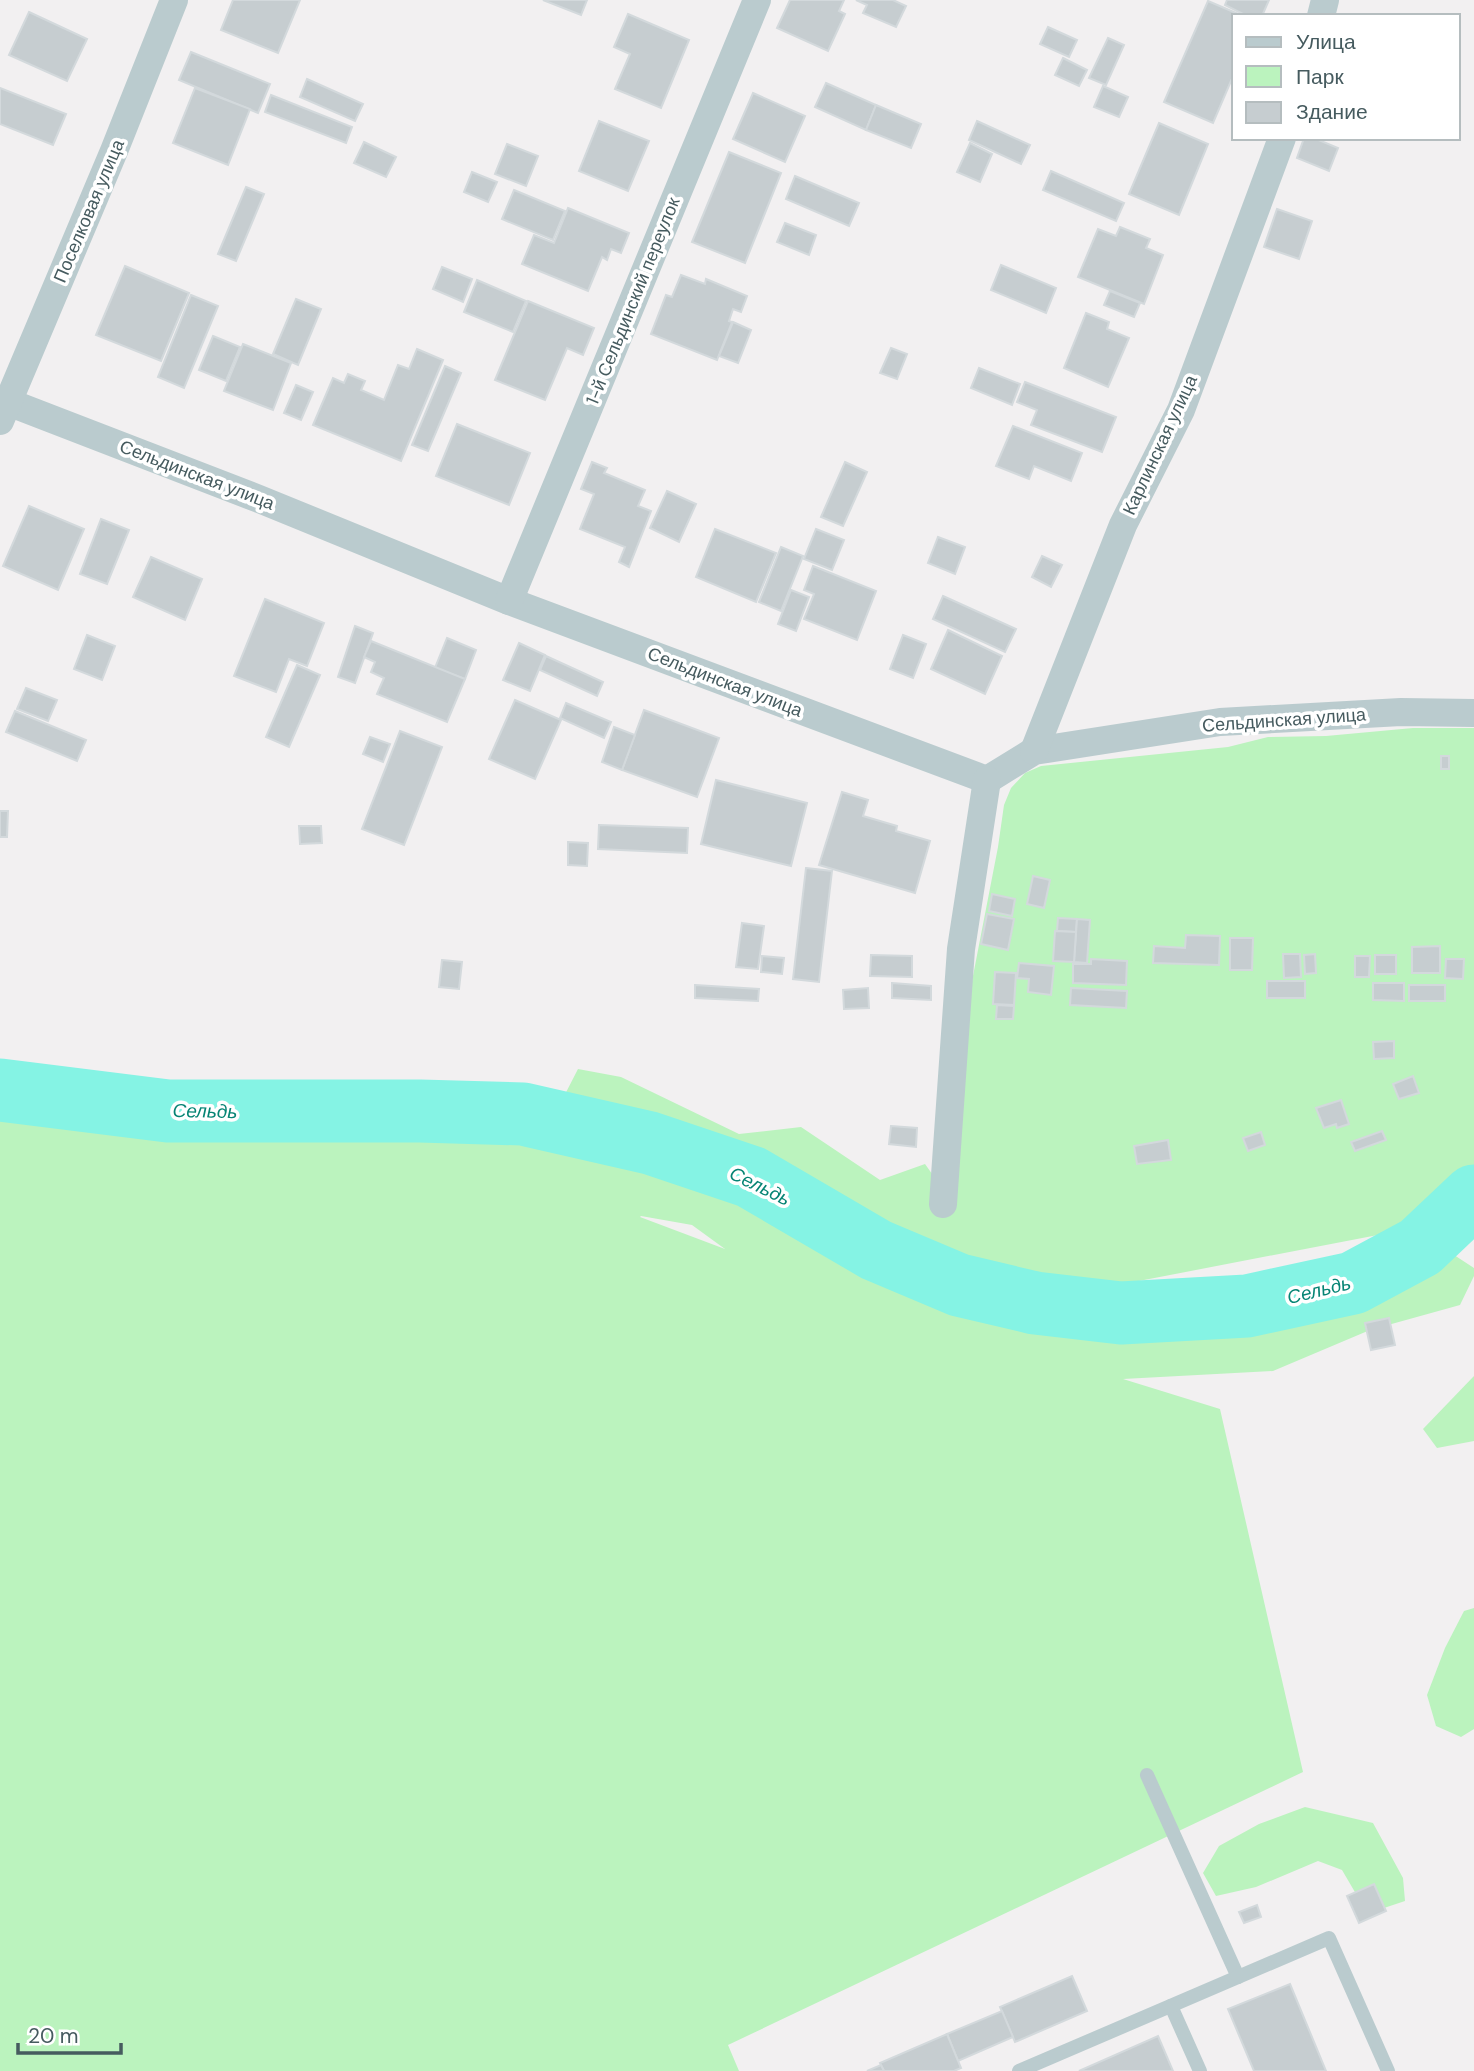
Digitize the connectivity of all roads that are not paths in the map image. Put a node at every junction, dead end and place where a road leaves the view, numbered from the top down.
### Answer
1 (174, 0) edge
2 (757, 0) edge
3 (1281, 140) edge
4 (3, 407) edge
5 (509, 601) junction
6 (1474, 713) edge
7 (1034, 751) junction
8 (987, 780) junction
9 (943, 1204) dead end
10 (1147, 1775) dead end
11 (1238, 1977) junction
12 (1171, 2006) junction
13 (1019, 2071) edge
14 (1199, 2071) edge
15 (1388, 2071) edge

1 - 4 street, Поселковая улица
2 - 5 street, 1-й Сельдинский переулок
3 - 7 street, Карлинская улица
4 - 5 street, Сельдинская улица
5 - 8 street, Сельдинская улица
6 - 7 street, Сельдинская улица
7 - 8 street, Сельдинская улица
8 - 9 street
10 - 11 lane
11 - 12 lane
11 - 15 lane
12 - 13 lane
12 - 14 lane

